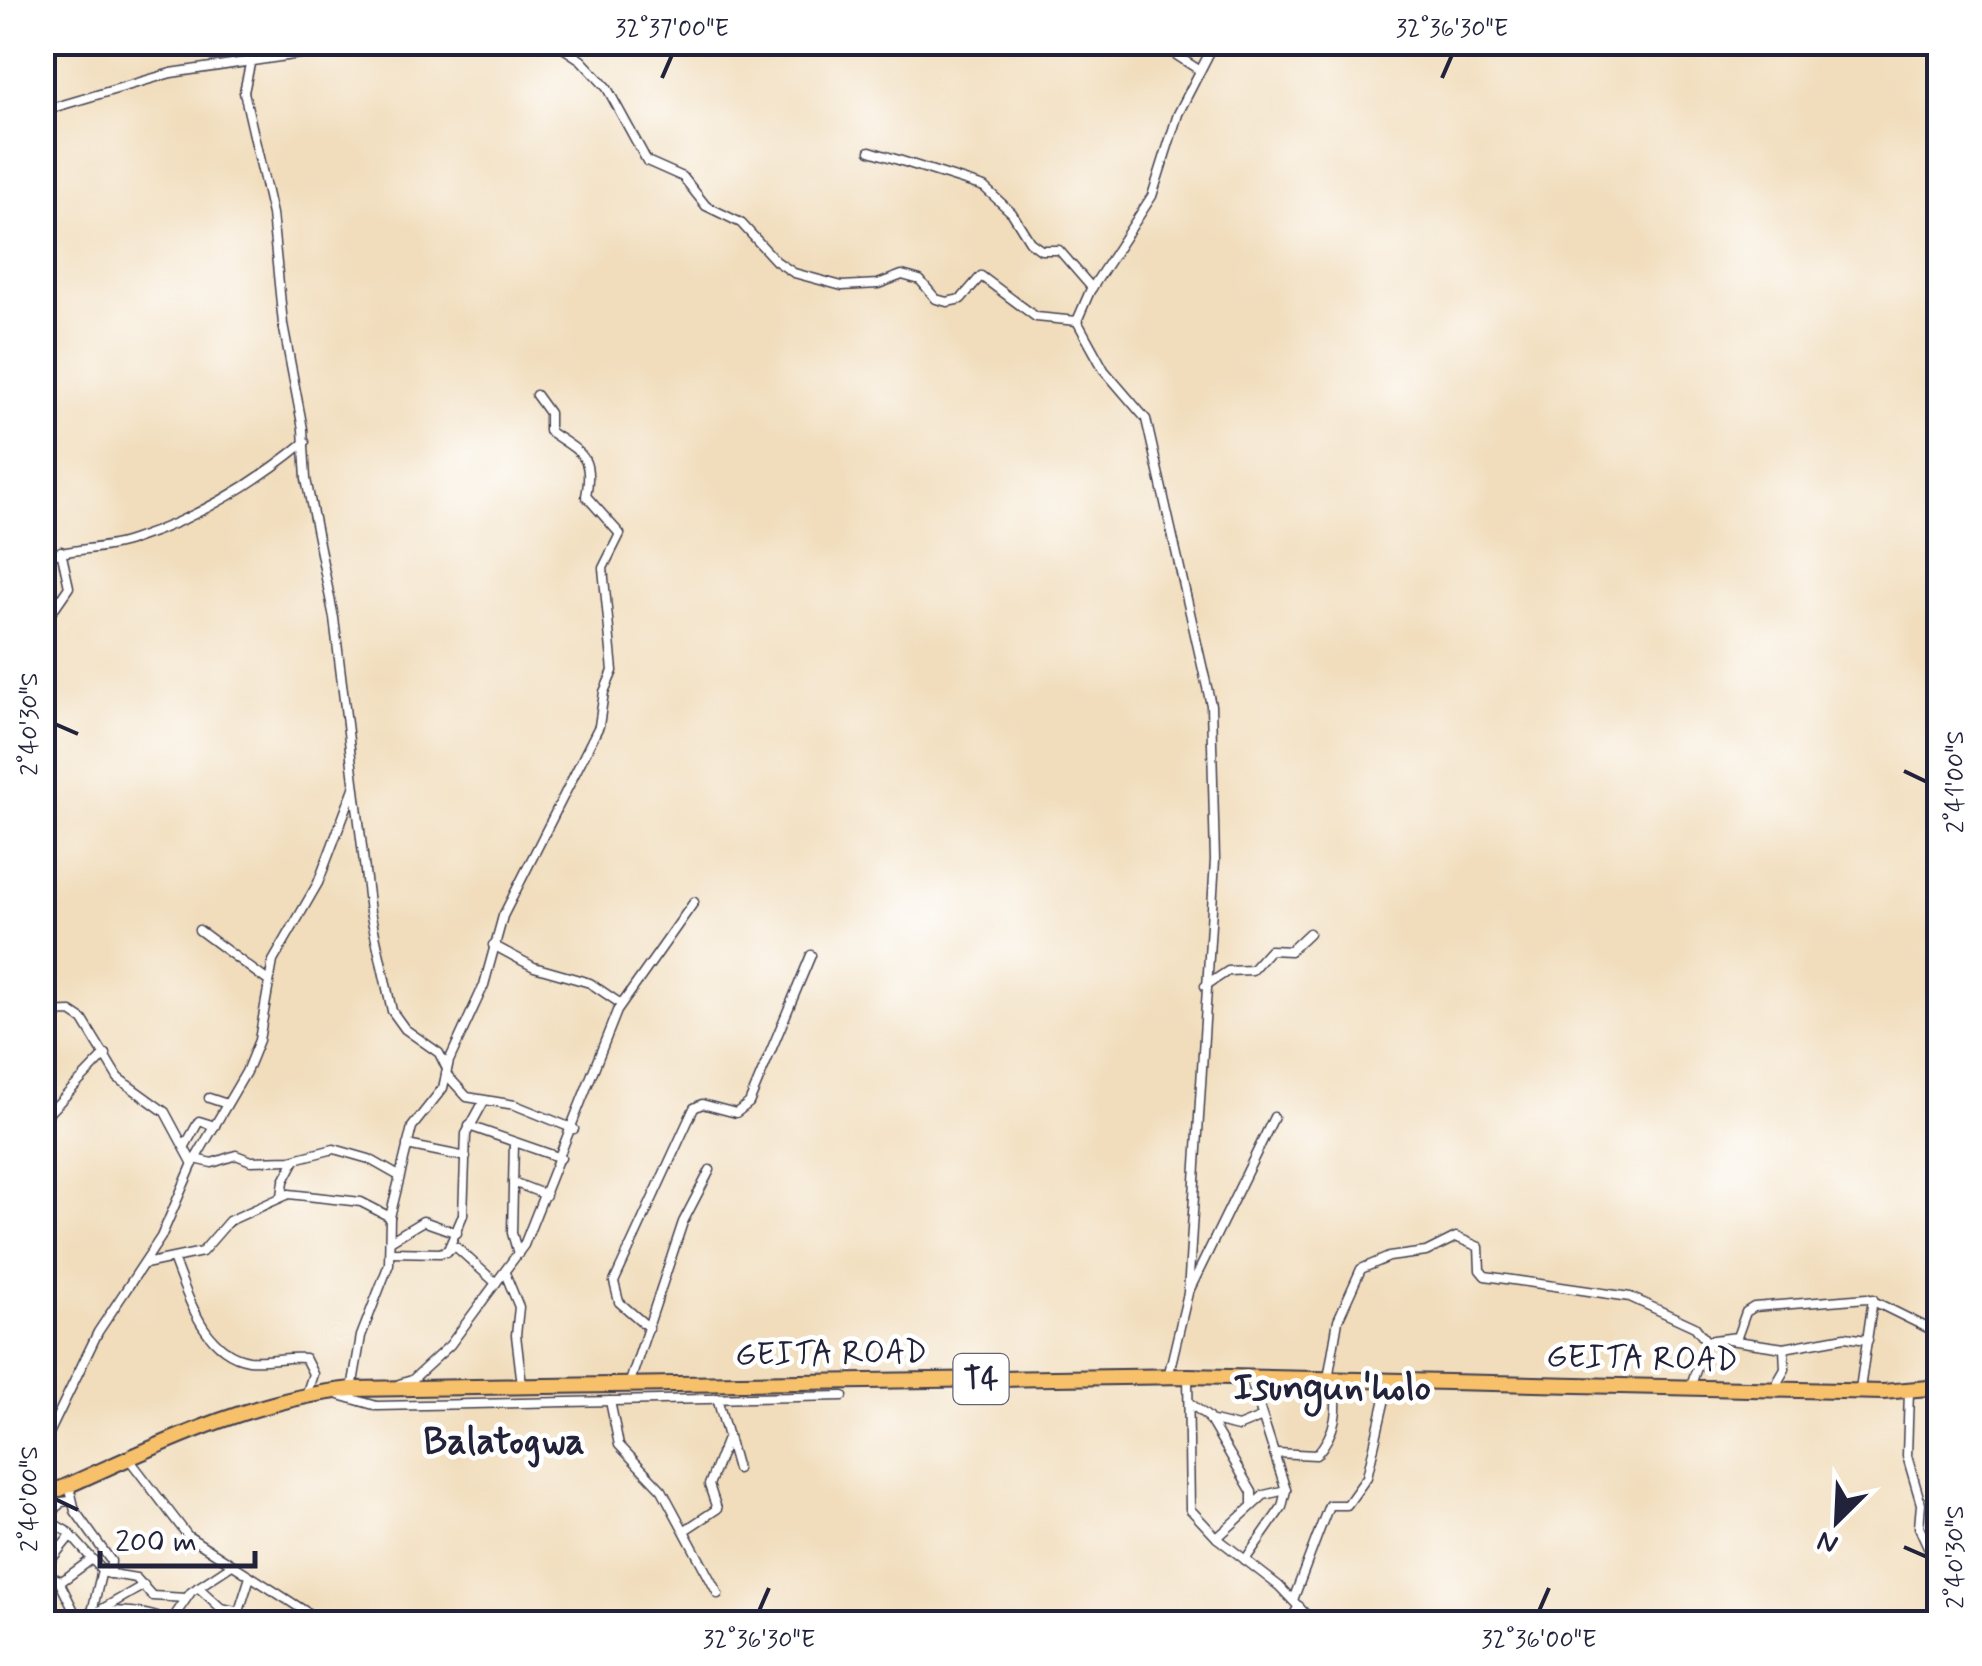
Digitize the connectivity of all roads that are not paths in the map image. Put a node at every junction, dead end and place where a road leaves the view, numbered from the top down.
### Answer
1 (381, 42) edge
2 (554, 42) edge
3 (1177, 42) edge
4 (1215, 42) edge
5 (250, 64) junction
6 (1199, 70) junction
7 (42, 110) edge
8 (870, 151) dead end
9 (1092, 288) junction
10 (1077, 321) junction
11 (536, 395) dead end
12 (305, 442) junction
13 (61, 551) junction
14 (42, 558) edge
15 (42, 626) edge
16 (355, 786) junction
17 (694, 902) dead end
18 (199, 930) dead end
19 (1310, 933) dead end
20 (493, 945) junction
21 (812, 954) dead end
22 (268, 981) junction
23 (1206, 986) junction
24 (621, 1004) junction
25 (42, 1013) edge
26 (106, 1054) junction
27 (447, 1071) junction
28 (210, 1098) dead end
29 (484, 1100) junction
30 (227, 1104) junction
31 (1274, 1117) dead end
32 (42, 1120) edge
33 (215, 1126) junction
34 (469, 1126) junction
35 (574, 1129) junction
36 (514, 1142) junction
37 (407, 1145) junction
38 (184, 1146) junction
39 (466, 1157) junction
40 (561, 1158) junction
41 (295, 1160) junction
42 (194, 1162) junction
43 (710, 1170) dead end
44 (399, 1176) junction
45 (513, 1182) junction
46 (546, 1194) junction
47 (282, 1196) junction
48 (390, 1217) junction
49 (457, 1233) junction
50 (390, 1241) junction
51 (391, 1252) junction
52 (447, 1252) junction
53 (518, 1254) junction
54 (174, 1261) junction
55 (145, 1264) junction
56 (504, 1273) junction
57 (496, 1282) junction
58 (1188, 1293) junction
59 (1873, 1300) junction
60 (649, 1328) junction
61 (1940, 1334) edge
62 (1726, 1340) junction
63 (1868, 1340) junction
64 (1706, 1341) junction
65 (1784, 1348) junction
66 (1188, 1376) junction
67 (1168, 1377) junction
68 (1250, 1377) junction
69 (1331, 1379) junction
70 (1389, 1381) junction
71 (630, 1384) junction
72 (522, 1385) junction
73 (390, 1387) junction
74 (1940, 1387) edge
75 (1690, 1388) junction
76 (352, 1389) junction
77 (1773, 1390) junction
78 (1909, 1390) junction
79 (1855, 1391) junction
80 (327, 1392) junction
81 (306, 1395) junction
82 (843, 1396) dead end
83 (717, 1398) junction
84 (610, 1401) junction
85 (1191, 1404) junction
86 (1260, 1418) junction
87 (1209, 1420) junction
88 (728, 1436) junction
89 (45, 1439) edge
90 (42, 1448) edge
91 (1276, 1453) junction
92 (129, 1460) junction
93 (737, 1468) dead end
94 (68, 1485) junction
95 (1286, 1490) junction
96 (42, 1496) edge
97 (71, 1501) junction
98 (1252, 1503) junction
99 (45, 1519) edge
100 (686, 1530) junction
101 (71, 1536) junction
102 (1217, 1538) junction
103 (42, 1556) edge
104 (92, 1559) junction
105 (1245, 1560) junction
106 (232, 1565) junction
107 (47, 1570) junction
108 (106, 1572) junction
109 (1940, 1573) edge
110 (250, 1577) junction
111 (59, 1582) junction
112 (144, 1586) junction
113 (42, 1588) edge
114 (198, 1588) junction
115 (718, 1594) dead end
116 (186, 1598) junction
117 (1296, 1603) junction
118 (94, 1612) junction
119 (240, 1612) junction
120 (76, 1615) junction
121 (174, 1623) edge
122 (54, 1624) edge
123 (234, 1624) edge
124 (325, 1624) edge
125 (1288, 1624) edge
126 (1314, 1624) edge

1 - 5 street
2 - 10 street
3 - 6 street
4 - 6 street
5 - 7 street
5 - 12 street
6 - 9 street
8 - 9 street
9 - 10 street
10 - 23 street
11 - 20 street
12 - 13 street
12 - 16 street
13 - 14 street
13 - 15 street
16 - 22 street
16 - 27 street
17 - 24 street
18 - 22 street
19 - 23 street
20 - 24 street
20 - 27 street
21 - 60 street
22 - 30 street
23 - 58 street
24 - 35 street
25 - 26 street
26 - 32 street
26 - 38 street
27 - 29 street
27 - 37 street
28 - 30 street
29 - 34 street
29 - 35 street
30 - 33 street
31 - 58 street
33 - 38 street
33 - 42 street
34 - 36 street
34 - 39 street
35 - 40 street
36 - 40 street
36 - 45 street
37 - 39 street
37 - 44 street
38 - 42 street
39 - 49 street
40 - 46 street
41 - 42 street
41 - 44 street
41 - 47 street
42 - 55 street
43 - 60 street
44 - 48 street
45 - 46 street
45 - 53 street
46 - 53 street
47 - 48 street
47 - 54 street
48 - 50 street
49 - 50 street
49 - 52 street
50 - 51 street
51 - 52 street
51 - 76 street
52 - 57 street
53 - 56 street
54 - 55 street
54 - 81 street
55 - 89 street
56 - 57 street
56 - 72 street
57 - 73 street
58 - 67 street
59 - 61 street
59 - 62 street
59 - 63 street
60 - 71 street
62 - 64 street
62 - 65 street
63 - 65 street
63 - 79 street
64 - 69 street
64 - 75 street
65 - 77 street
66 - 67 highway, GEITA ROAD / T4
66 - 68 highway, GEITA ROAD / T4
66 - 85 street
67 - 71 highway, GEITA ROAD / T4
68 - 69 highway, GEITA ROAD / T4
68 - 86 street
69 - 70 highway, GEITA ROAD / T4
69 - 91 street
70 - 75 highway, GEITA ROAD / T4
70 - 117 street
71 - 72 highway, GEITA ROAD / T4
72 - 73 highway, GEITA ROAD / T4
73 - 76 highway, GEITA ROAD / T4
74 - 78 highway, GEITA ROAD / T4
75 - 77 highway, GEITA ROAD / T4
76 - 80 highway, GEITA ROAD / T4
77 - 79 highway, GEITA ROAD / T4
78 - 79 highway, GEITA ROAD / T4
78 - 109 street
80 - 81 highway, GEITA ROAD / T4
80 - 84 street
81 - 92 highway, GEITA ROAD / T4
82 - 83 street
83 - 84 street
83 - 88 street
84 - 100 street
85 - 87 street
85 - 102 street
86 - 87 street
86 - 91 street
87 - 98 street
88 - 93 street
88 - 100 street
89 - 90 street
91 - 95 street
92 - 94 highway, GEITA ROAD / T4
92 - 106 street
94 - 96 highway, GEITA ROAD / T4
94 - 97 street
95 - 98 street
95 - 105 street
97 - 99 street
97 - 108 street
98 - 102 street
99 - 101 street
100 - 115 street
101 - 104 street
101 - 107 street
102 - 105 street
103 - 107 street
104 - 108 street
104 - 111 street
105 - 117 street
106 - 110 street
106 - 114 street
107 - 111 street
107 - 113 street
108 - 112 street
108 - 118 street
110 - 119 street
110 - 124 street
111 - 120 street
112 - 116 street
112 - 118 street
114 - 116 street
114 - 119 street
116 - 121 street
117 - 125 street
117 - 126 street
118 - 120 street
118 - 121 street
119 - 123 street
120 - 122 street

